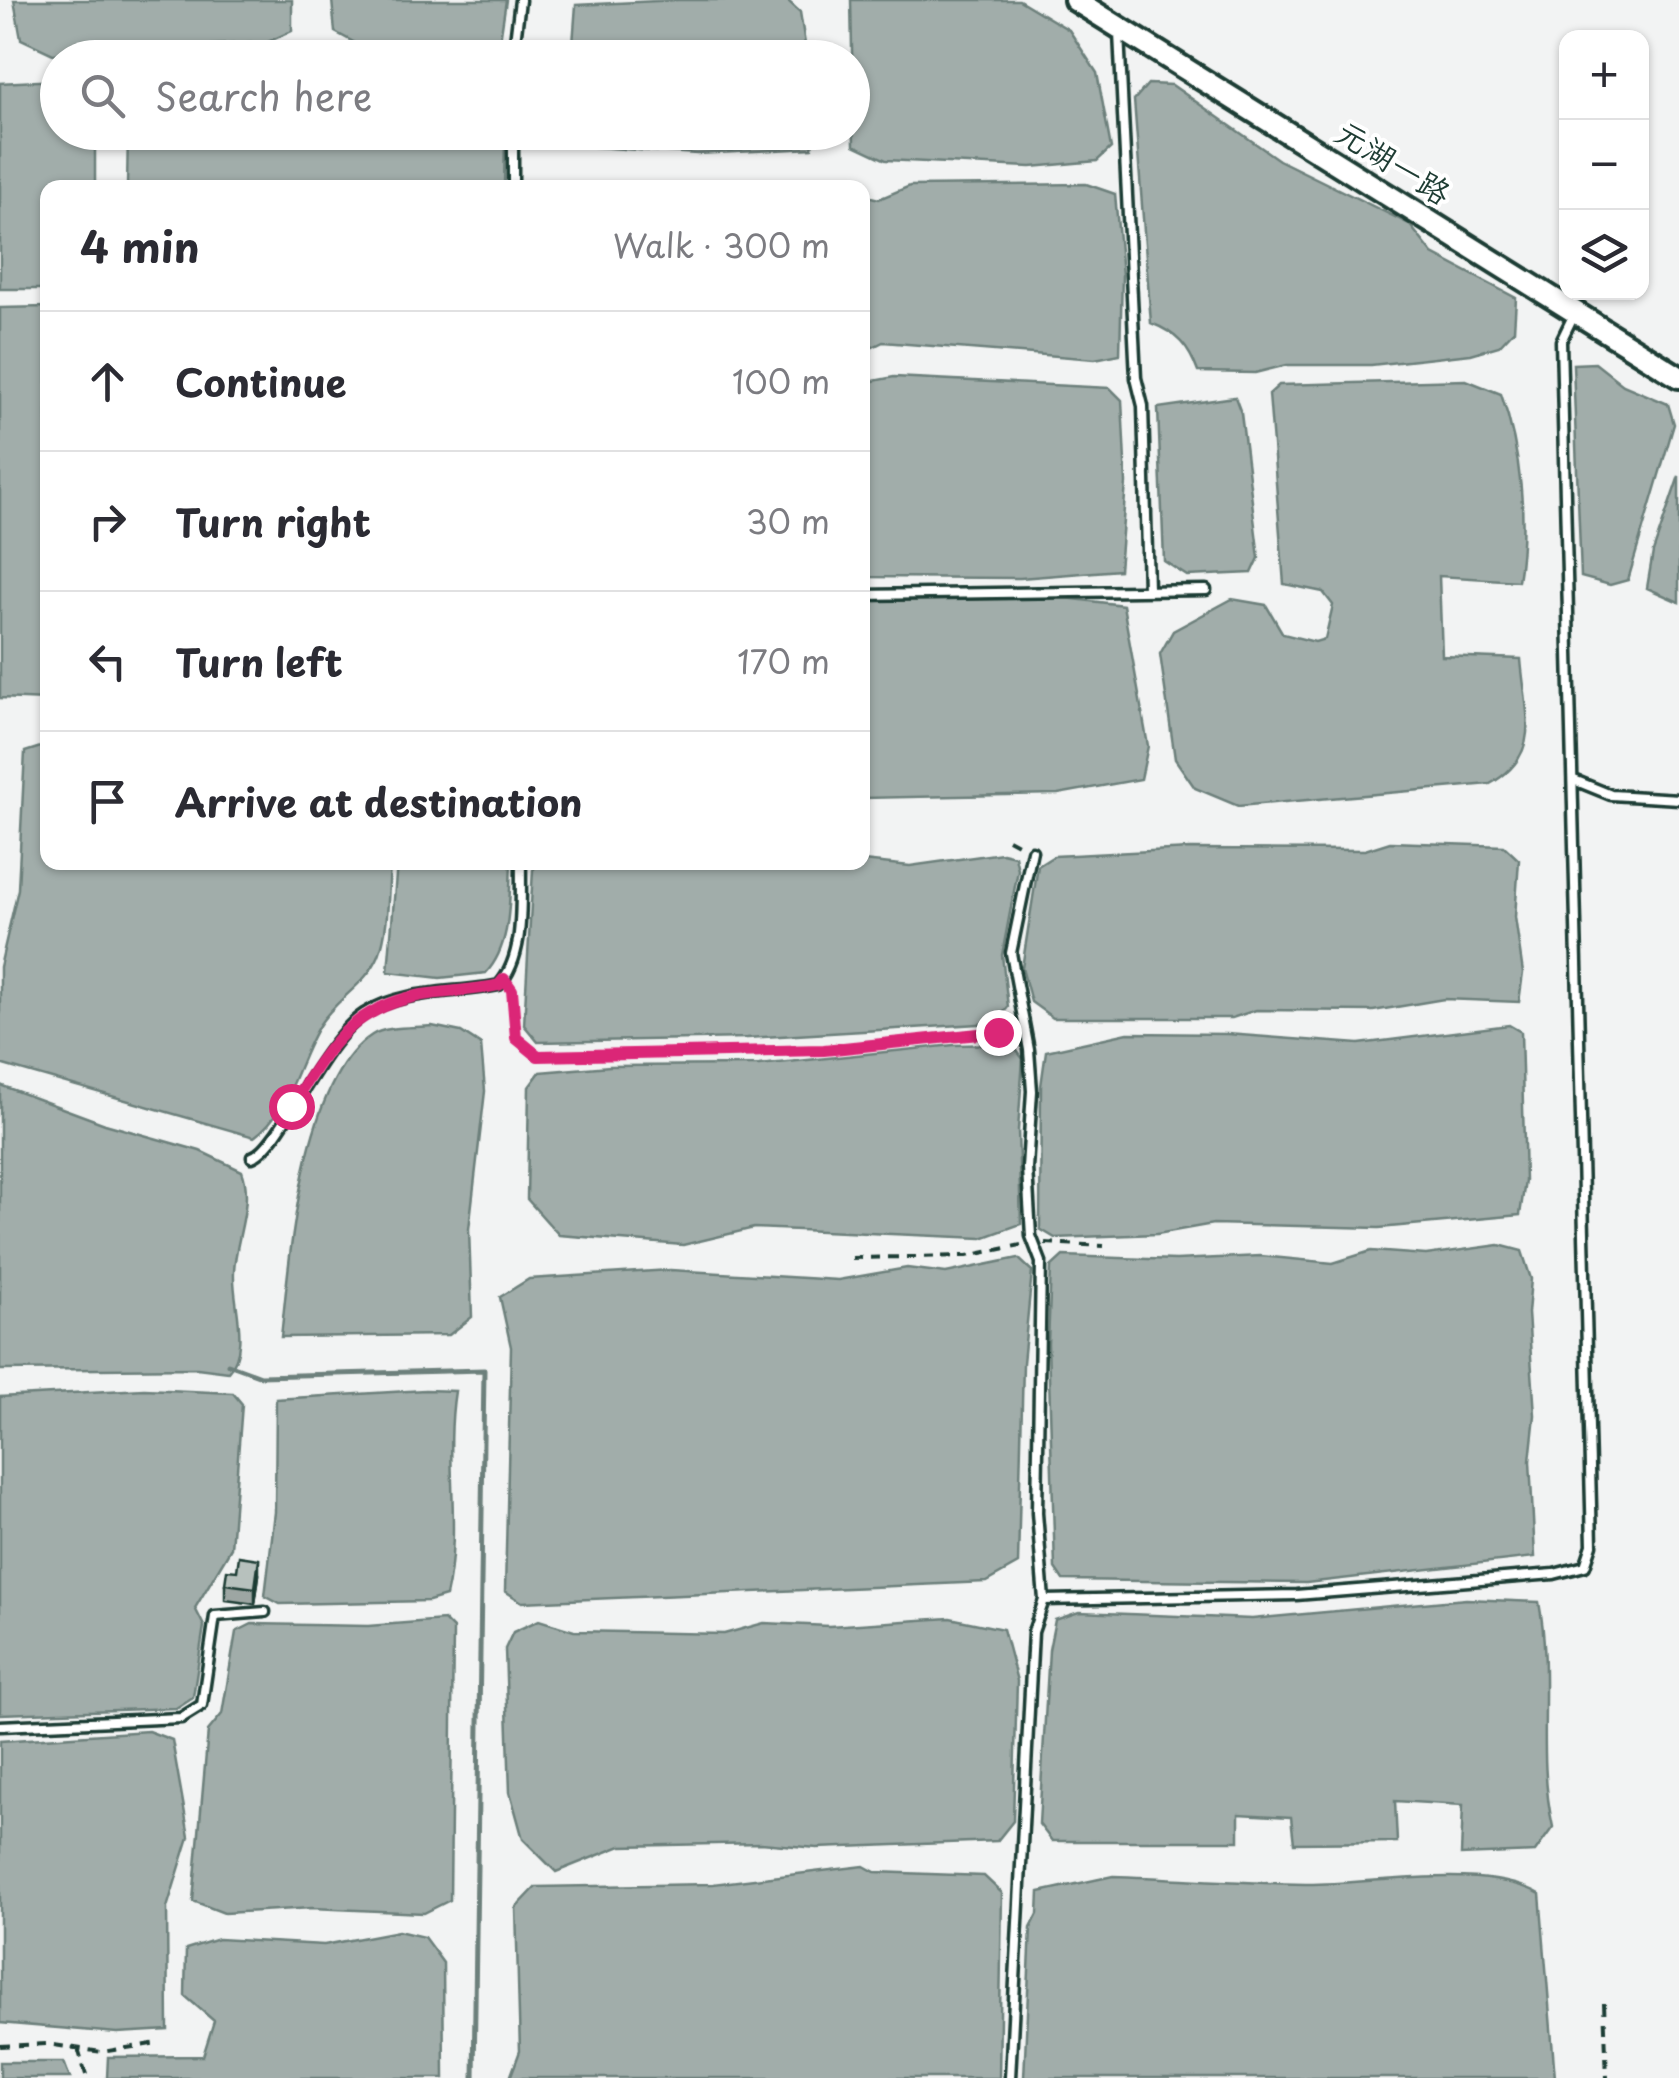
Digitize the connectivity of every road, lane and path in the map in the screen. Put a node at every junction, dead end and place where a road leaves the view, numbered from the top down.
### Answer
1 (520, 0) edge
2 (1075, 0) edge
3 (1120, 28) junction
4 (515, 40) edge
5 (512, 150) edge
6 (513, 180) edge
7 (1574, 312) junction
8 (1679, 378) edge
9 (1148, 590) junction
10 (1206, 590) dead end
11 (870, 595) edge
12 (1574, 780) junction
13 (1679, 799) edge
14 (1032, 851) dead end
15 (521, 870) edge
16 (504, 979) junction
17 (1024, 1033) junction
18 (252, 1157) dead end
19 (1033, 1242) junction
20 (1104, 1246) dead end
21 (852, 1258) dead end
22 (1044, 1600) junction
23 (265, 1612) dead end
24 (0, 1726) edge
25 (1604, 2003) dead end
26 (158, 2043) dead end
27 (0, 2046) edge
28 (78, 2048) junction
29 (87, 2078) edge
30 (1010, 2078) edge
31 (1607, 2078) edge

1 - 4 lane
2 - 3 main road, 元湖一路
3 - 7 main road, 元湖一路
3 - 9 lane
5 - 6 lane
7 - 8 main road, 元湖一路
7 - 12 lane
9 - 10 lane
9 - 11 lane
12 - 13 lane
12 - 22 lane
14 - 17 lane
15 - 16 lane
16 - 17 path
16 - 18 lane
17 - 19 lane
19 - 20 path
19 - 21 path
19 - 22 lane
22 - 30 lane
23 - 24 lane
25 - 31 path
26 - 28 path
27 - 28 path
28 - 29 path

